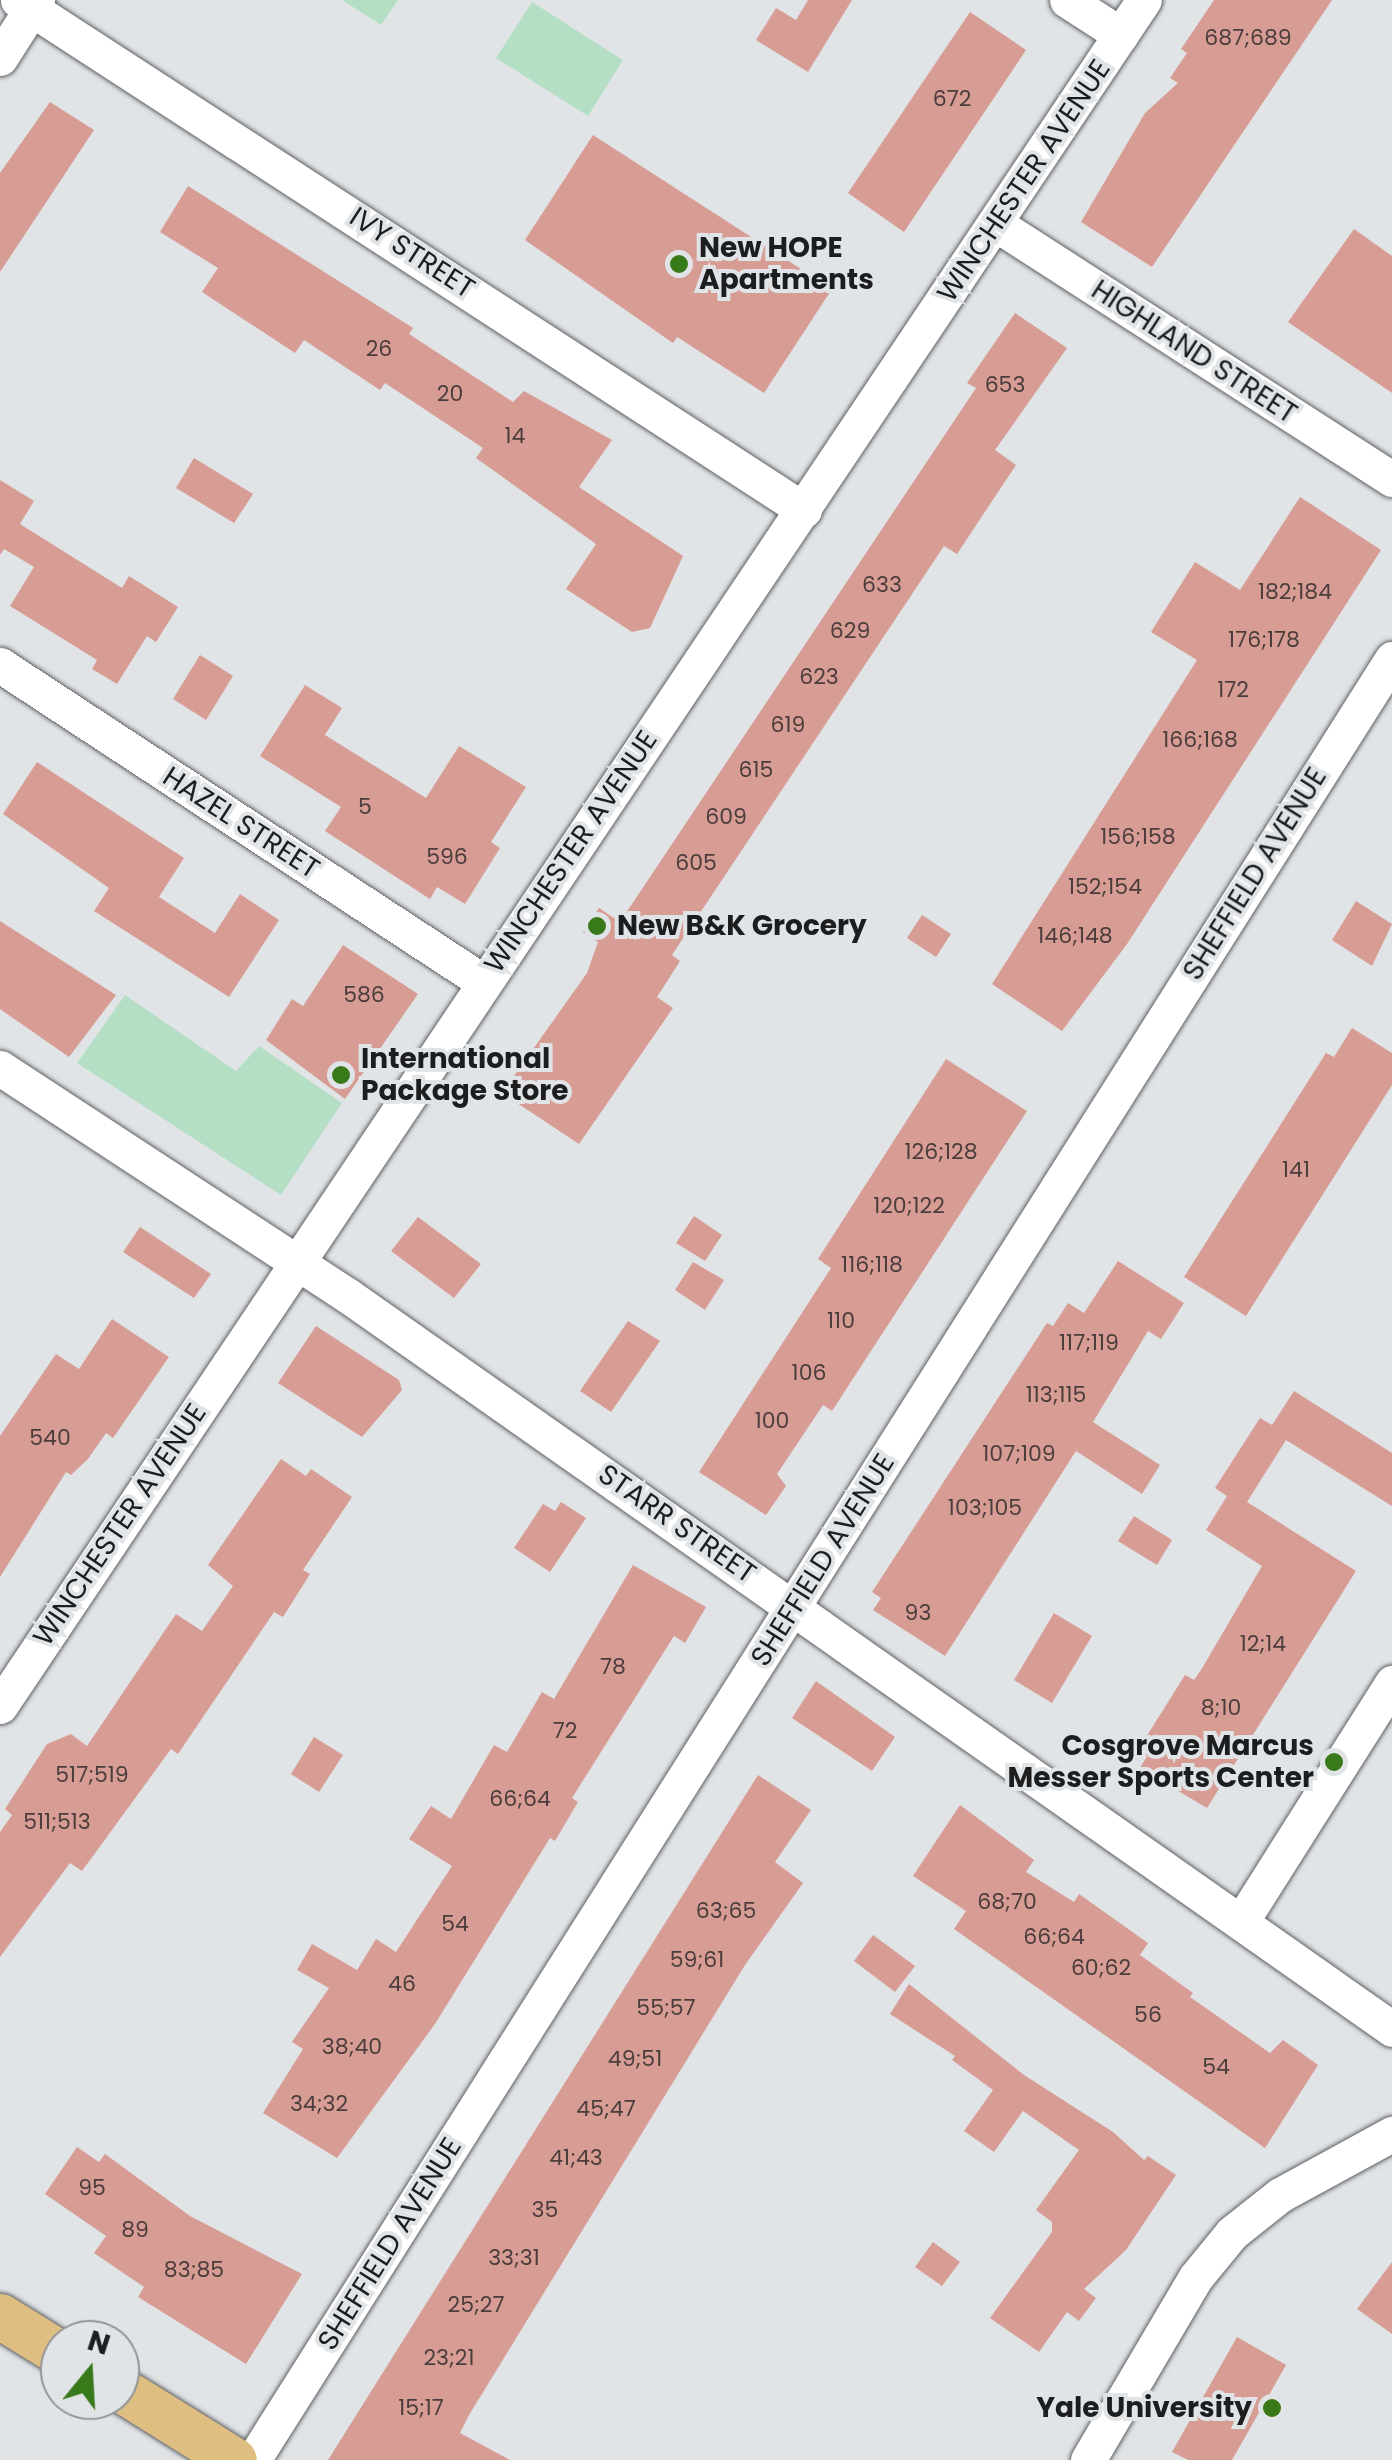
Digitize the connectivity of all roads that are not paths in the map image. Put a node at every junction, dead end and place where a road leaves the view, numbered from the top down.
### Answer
1 (1067, 0) edge
2 (1144, 0) edge
3 (29, 3) edge
4 (1121, 34) junction
5 (0, 58) edge
6 (996, 224) junction
7 (1392, 479) edge
8 (804, 510) junction
9 (1392, 658) edge
10 (0, 665) edge
11 (482, 982) junction
12 (0, 1068) edge
13 (296, 1261) junction
14 (794, 1605) junction
15 (11, 1666) edge
16 (1392, 1683) edge
17 (0, 1706) edge
18 (1241, 1922) junction
19 (1392, 2029) edge
20 (1392, 2134) edge
21 (0, 2316) edge
22 (40, 2340) edge
23 (140, 2402) edge
24 (234, 2460) edge
25 (253, 2460) edge
26 (1088, 2460) edge

1 - 4 street
2 - 4 street, WINCHESTER AVENUE
3 - 5 street
3 - 8 street, IVY STREET
4 - 6 street, WINCHESTER AVENUE
6 - 7 street, HIGHLAND STREET
6 - 8 street, WINCHESTER AVENUE
8 - 11 street, WINCHESTER AVENUE
9 - 14 street, SHEFFIELD AVENUE
10 - 11 street, HAZEL STREET
11 - 13 street, WINCHESTER AVENUE
12 - 13 street, STARR STREET
13 - 14 street, STARR STREET
13 - 15 street, WINCHESTER AVENUE
14 - 18 street, STARR STREET
14 - 25 street, SHEFFIELD AVENUE
15 - 17 street, WINCHESTER AVENUE
16 - 18 street
18 - 19 street, STARR STREET
20 - 26 street
21 - 22 main road
23 - 24 main road

